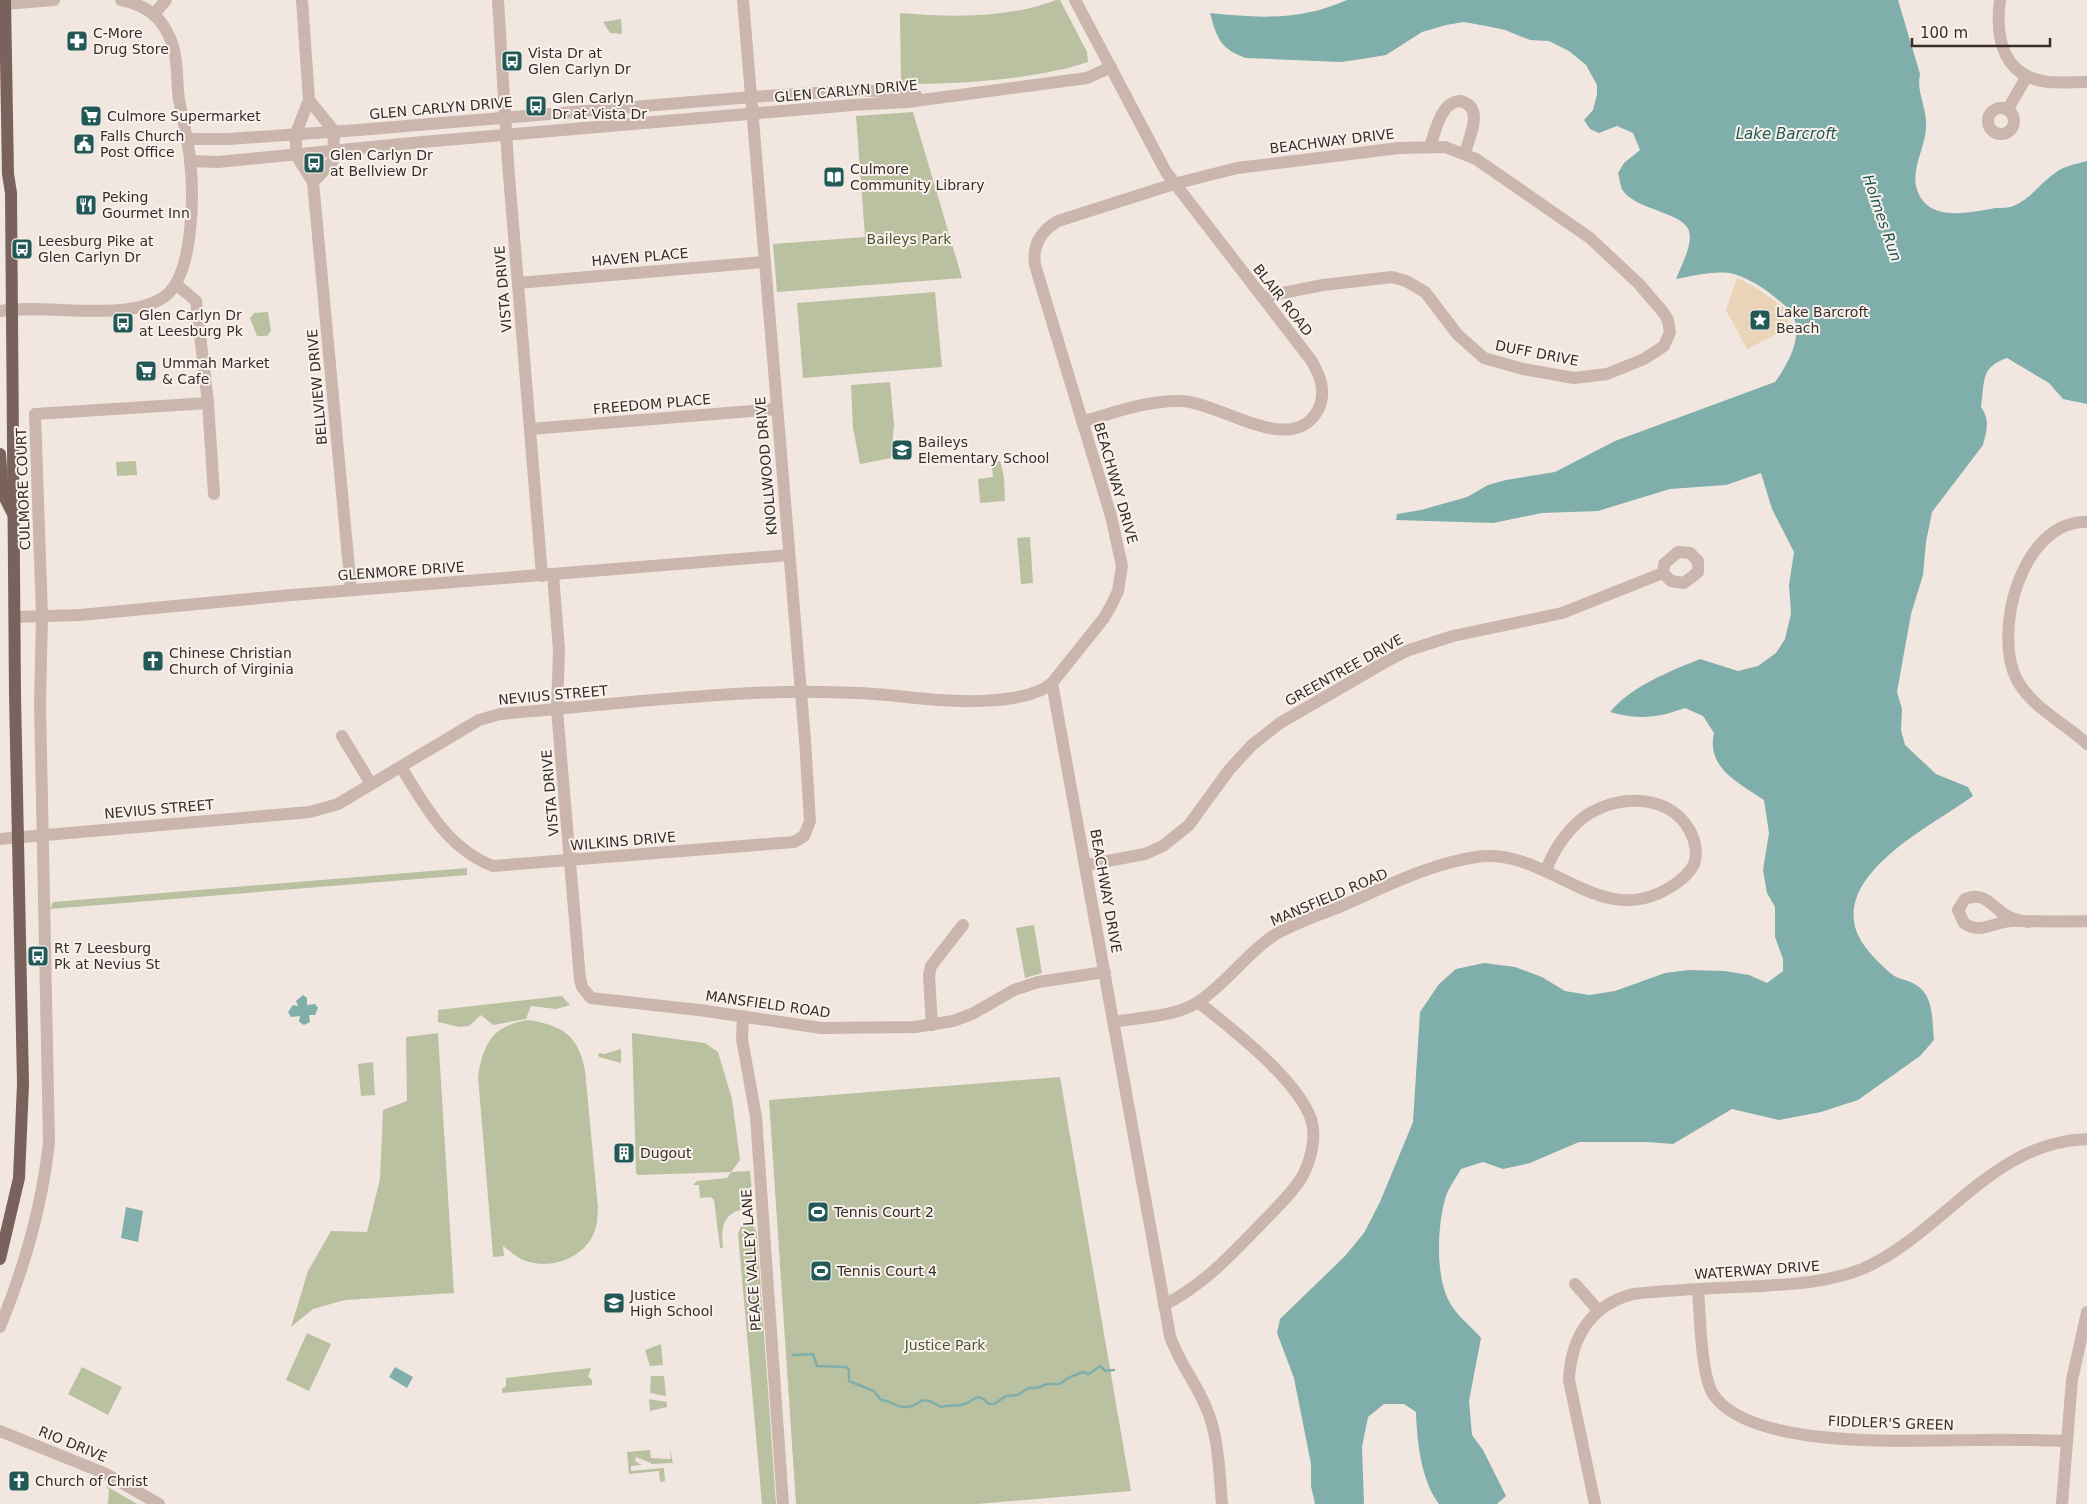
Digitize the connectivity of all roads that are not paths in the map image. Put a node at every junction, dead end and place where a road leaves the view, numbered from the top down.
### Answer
1 (54, 0) edge
2 (121, 0) edge
3 (166, 0) edge
4 (302, 0) edge
5 (498, 0) edge
6 (743, 0) edge
7 (1075, 0) edge
8 (2000, 0) edge
9 (5, 2) edge
10 (154, 14) junction
11 (2, 25) edge
12 (1111, 67) junction
13 (2027, 76) junction
14 (2087, 82) edge
15 (751, 97) junction
16 (936, 98) junction
17 (309, 100) junction
18 (2008, 109) dead end
19 (752, 114) junction
20 (506, 118) junction
21 (334, 131) junction
22 (296, 133) junction
23 (507, 136) junction
24 (187, 139) junction
25 (1430, 146) junction
26 (334, 150) junction
27 (1464, 153) junction
28 (296, 155) junction
29 (190, 161) junction
30 (4, 178) edge
31 (313, 182) junction
32 (1174, 184) junction
33 (764, 262) junction
34 (518, 283) junction
35 (177, 284) junction
36 (1262, 297) junction
37 (5, 310) edge
38 (1669, 325) joint
39 (208, 403) junction
40 (776, 408) junction
41 (1082, 422) junction
42 (530, 429) junction
43 (0, 454) edge
44 (214, 494) dead end
45 (14, 516) junction
46 (2087, 522) edge
47 (789, 555) junction
48 (1663, 573) dead end
49 (547, 575) junction
50 (351, 590) junction
51 (42, 616) junction
52 (15, 617) junction
53 (1052, 682) junction
54 (800, 691) junction
55 (558, 710) junction
56 (342, 736) dead end
57 (2087, 744) edge
58 (401, 767) junction
59 (371, 784) junction
60 (43, 834) junction
61 (18, 836) junction
62 (0, 838) edge
63 (714, 849) joint
64 (570, 861) junction
65 (1086, 865) junction
66 (1546, 871) junction
67 (2087, 921) edge
68 (2028, 922) junction
69 (962, 925) dead end
70 (1105, 972) junction
71 (597, 999) joint
72 (1198, 1002) junction
73 (743, 1016) junction
74 (1114, 1022) junction
75 (932, 1025) junction
76 (2087, 1139) edge
77 (0, 1259) edge
78 (1575, 1284) dead end
79 (1698, 1290) junction
80 (1164, 1305) junction
81 (1598, 1310) junction
82 (2087, 1312) edge
83 (0, 1327) edge
84 (0, 1430) edge
85 (2065, 1441) junction
86 (159, 1504) edge
87 (783, 1504) edge
88 (1222, 1504) edge
89 (1595, 1504) edge
90 (2062, 1504) edge

1 - 9 street
2 - 10 street
3 - 10 street
4 - 17 street
5 - 20 street, VISTA DRIVE
6 - 15 street, KNOLLWOOD DRIVE
7 - 12 street, BLAIR ROAD
8 - 13 street
9 - 11 main road
10 - 24 street
11 - 30 main road
12 - 16 street, GLEN CARLYN DRIVE
12 - 32 street, BLAIR ROAD
13 - 14 street
13 - 18 street
15 - 16 street, GLEN CARLYN DRIVE
15 - 19 street, KNOLLWOOD DRIVE
15 - 20 street, GLEN CARLYN DRIVE
16 - 19 street, GLEN CARLYN DRIVE
17 - 21 street
17 - 22 street
19 - 23 street, GLEN CARLYN DRIVE
19 - 33 street, KNOLLWOOD DRIVE
20 - 21 street, GLEN CARLYN DRIVE
20 - 23 street, VISTA DRIVE
21 - 22 street, GLEN CARLYN DRIVE
21 - 26 street
22 - 24 street, GLEN CARLYN DRIVE
22 - 28 street
23 - 26 street, GLEN CARLYN DRIVE
23 - 34 street, VISTA DRIVE
24 - 29 street
25 - 27 street, BEACHWAY DRIVE
25 - 27 street
25 - 32 street, BEACHWAY DRIVE
26 - 28 street, GLEN CARLYN DRIVE
26 - 31 street
27 - 38 street, BEACHWAY DRIVE
28 - 29 street, GLEN CARLYN DRIVE
28 - 31 street, BELLVIEW DRIVE
29 - 35 street
30 - 37 main road
31 - 50 street, BELLVIEW DRIVE
32 - 36 street, BLAIR ROAD
32 - 41 street, BEACHWAY DRIVE
33 - 34 street, HAVEN PLACE
33 - 40 street, KNOLLWOOD DRIVE
34 - 42 street, VISTA DRIVE
35 - 37 street
35 - 39 street
36 - 38 street, DUFF DRIVE
36 - 41 street, BLAIR ROAD
37 - 45 main road
39 - 44 street
39 - 51 street, CULMORE COURT
40 - 42 street, FREEDOM PLACE
40 - 47 street, KNOLLWOOD DRIVE
41 - 53 street, BEACHWAY DRIVE
42 - 49 street, VISTA DRIVE
43 - 45 main road
45 - 52 main road
46 - 57 street
47 - 49 street, GLENMORE DRIVE
47 - 54 street, KNOLLWOOD DRIVE
48 - 65 street, GREENTREE DRIVE
49 - 50 street, GLENMORE DRIVE
49 - 55 street, VISTA DRIVE
50 - 51 street, GLENMORE DRIVE
51 - 52 street, GLENMORE DRIVE
51 - 60 street
52 - 61 main road
53 - 54 street, NEVIUS STREET
53 - 65 street, BEACHWAY DRIVE
54 - 55 street, NEVIUS STREET
54 - 63 street, KNOLLWOOD DRIVE
55 - 58 street, NEVIUS STREET
55 - 64 street, VISTA DRIVE
56 - 59 street
58 - 59 street, NEVIUS STREET
58 - 64 street, WILKINS DRIVE
59 - 60 street, NEVIUS STREET
60 - 61 street, NEVIUS STREET
60 - 83 street
61 - 62 street, NEVIUS STREET
61 - 77 main road
63 - 64 street, WILKINS DRIVE
64 - 71 street, VISTA DRIVE
65 - 70 street, BEACHWAY DRIVE
66 - 66 street, MANSFIELD ROAD
66 - 72 street, MANSFIELD ROAD
67 - 68 street
68 - 68 street
69 - 75 street
70 - 74 street, BEACHWAY DRIVE
70 - 75 street, MANSFIELD ROAD
71 - 73 street, MANSFIELD ROAD
72 - 74 street, MANSFIELD ROAD
72 - 80 street
73 - 75 street, MANSFIELD ROAD
73 - 87 street, PEACE VALLEY LANE
74 - 80 street, BEACHWAY DRIVE
76 - 79 street, WATERWAY DRIVE
78 - 81 street
79 - 81 street, WATERWAY DRIVE
79 - 85 street, FIDDLER'S GREEN
80 - 88 street, BEACHWAY DRIVE
81 - 89 street, WATERWAY DRIVE
82 - 85 street
84 - 86 street, RIO DRIVE
85 - 90 street

